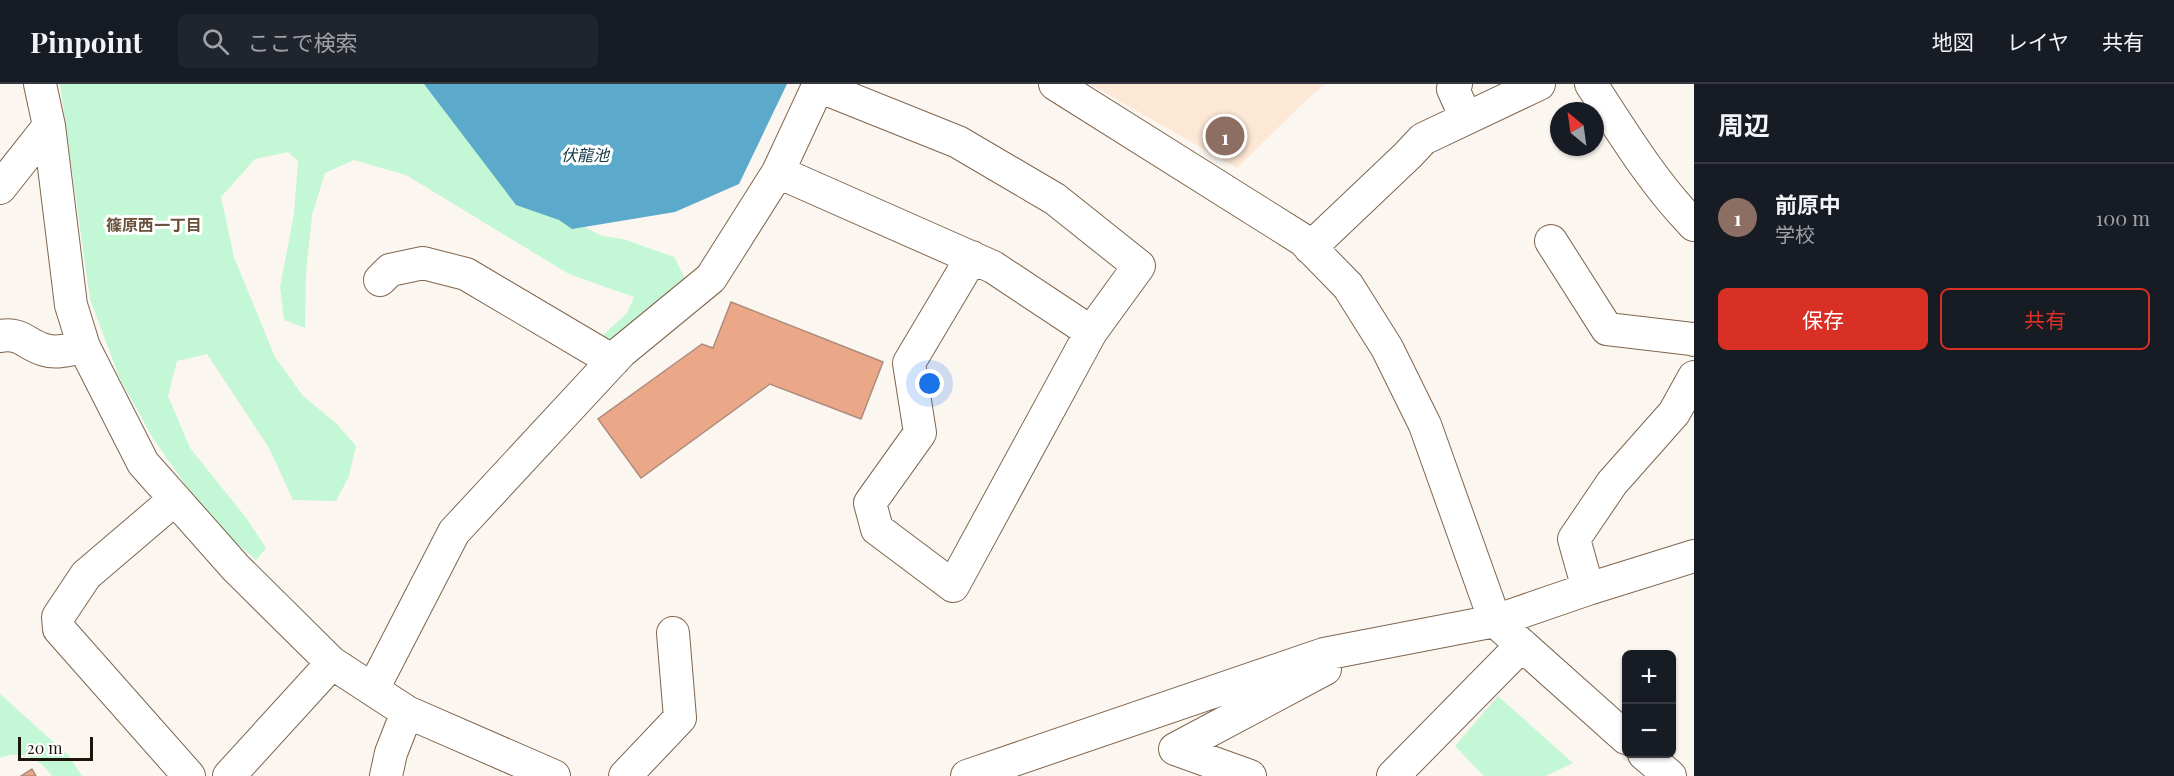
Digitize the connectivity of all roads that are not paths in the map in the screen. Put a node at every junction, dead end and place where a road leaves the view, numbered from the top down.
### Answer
1 (40, 84) edge
2 (1054, 84) edge
3 (1456, 84) edge
4 (1539, 84) edge
5 (1591, 84) edge
6 (819, 85) edge
7 (1466, 118) junction
8 (49, 126) junction
9 (778, 172) junction
10 (0, 188) edge
11 (1694, 225) edge
12 (1551, 241) dead end
13 (1310, 248) junction
14 (972, 257) junction
15 (380, 280) dead end
16 (1091, 332) junction
17 (0, 336) edge
18 (1694, 340) edge
19 (84, 347) junction
20 (613, 361) junction
21 (1694, 377) edge
22 (175, 499) junction
23 (1694, 556) edge
24 (1588, 589) junction
25 (1495, 621) junction
26 (673, 633) dead end
27 (1521, 645) junction
28 (1324, 654) junction
29 (332, 663) junction
30 (373, 689) junction
31 (408, 712) junction
32 (1622, 734) edge
33 (1650, 758) edge
34 (189, 776) edge
35 (229, 776) edge
36 (386, 776) edge
37 (554, 776) edge
38 (625, 776) edge
39 (967, 776) edge
40 (1250, 776) edge
41 (1392, 776) edge
42 (1670, 776) edge

1 - 8 street
2 - 13 street
3 - 7 street
4 - 7 street
5 - 11 street
6 - 9 street
6 - 16 street
7 - 13 street
8 - 10 street
8 - 19 street
9 - 14 street
9 - 20 street
12 - 18 street
13 - 25 street
14 - 16 street
14 - 16 street
15 - 20 street
17 - 19 street
19 - 22 street
20 - 30 street
21 - 24 street
22 - 29 street
22 - 34 street
23 - 24 street
24 - 25 street
25 - 27 street
25 - 28 street
26 - 38 street
27 - 32 street
27 - 41 street
28 - 39 street
28 - 40 street
29 - 30 street
29 - 35 street
30 - 31 street
31 - 36 street
31 - 37 street
33 - 42 street

